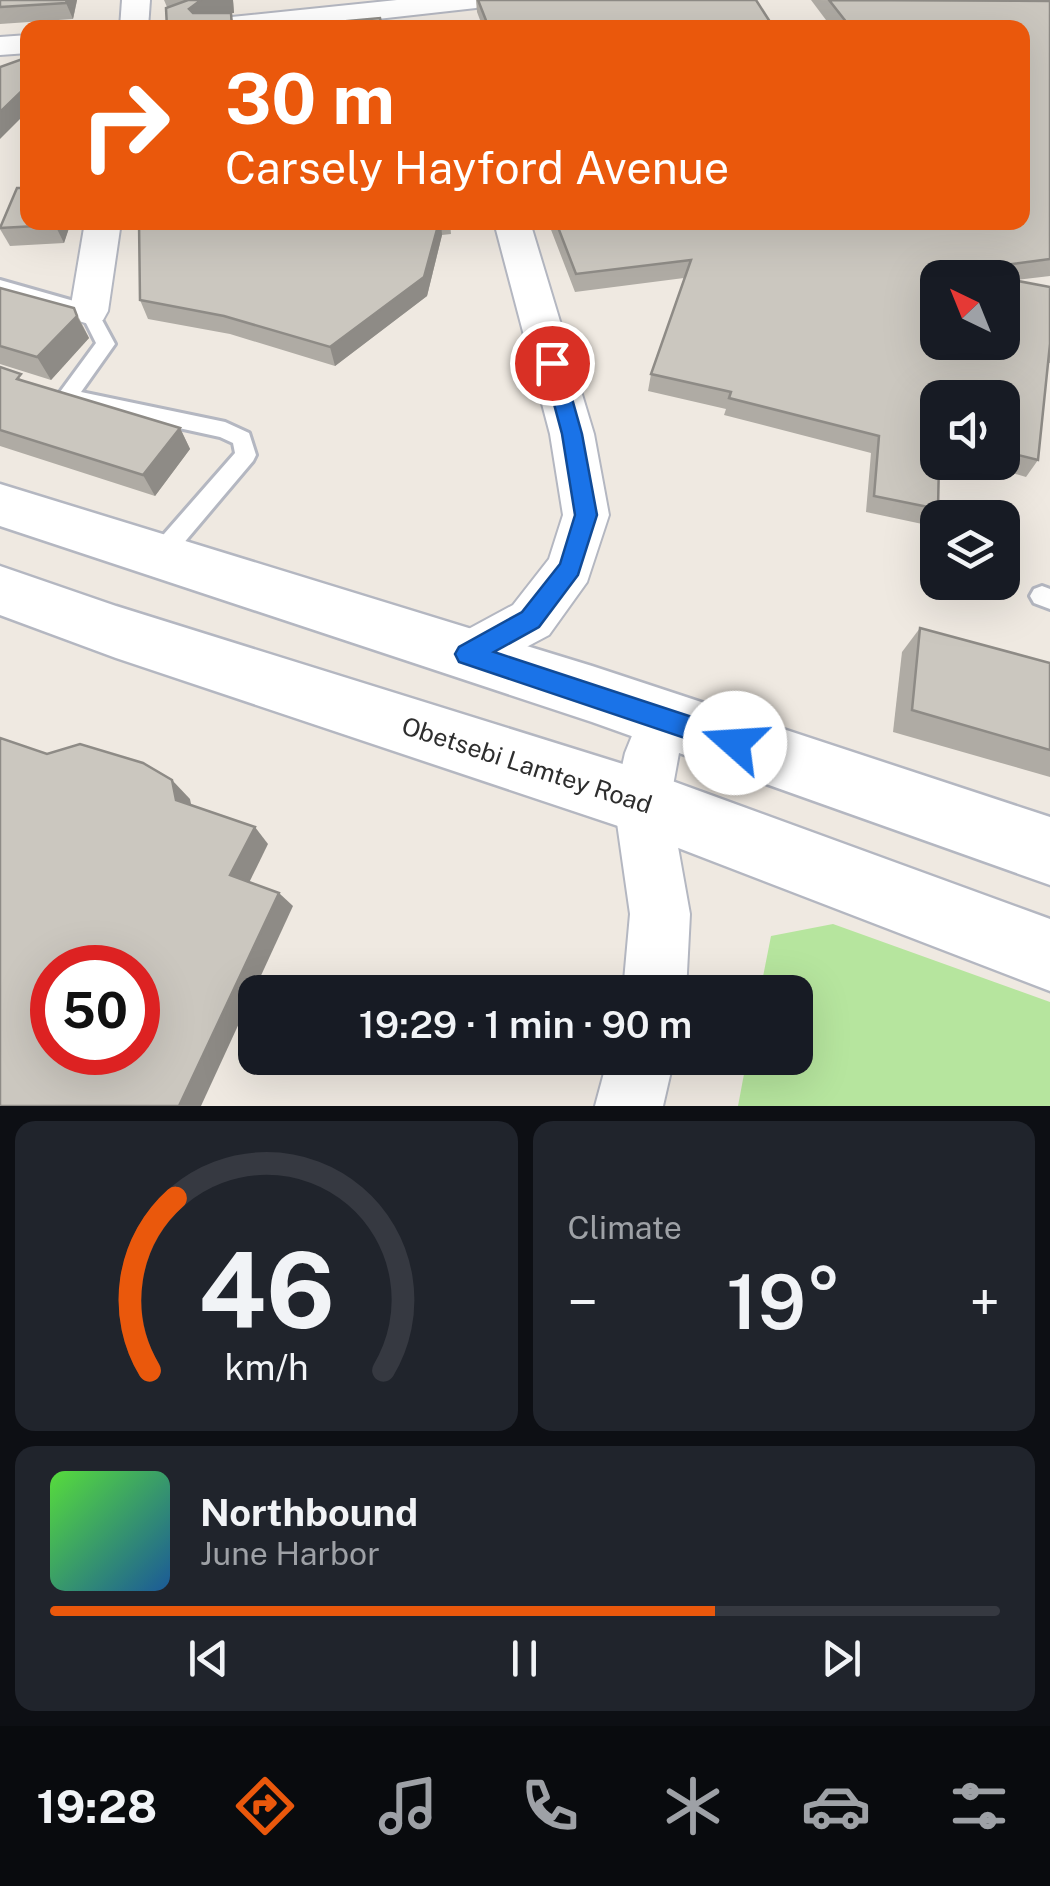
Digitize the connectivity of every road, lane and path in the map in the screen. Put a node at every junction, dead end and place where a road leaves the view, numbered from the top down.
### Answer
1 (476, 0) edge
2 (439, 11) edge
3 (319, 20) edge
4 (102, 230) edge
5 (514, 230) edge
6 (0, 286) edge
7 (89, 310) junction
8 (0, 505) edge
9 (158, 557) junction
10 (0, 590) edge
11 (468, 654) junction
12 (665, 719) junction
13 (642, 802) junction
14 (1050, 851) edge
15 (1050, 955) edge
16 (655, 975) edge
17 (638, 1075) edge
18 (630, 1106) edge

1 - 2 street
2 - 3 street
4 - 7 street
5 - 11 street
6 - 7 lane
7 - 9 lane
8 - 9 main road
9 - 11 main road
10 - 13 main road, Obetsebi Lamtey Road
11 - 12 main road
12 - 13 street
12 - 14 main road
13 - 15 main road, Obetsebi Lamtey Road
13 - 16 street
17 - 18 street

